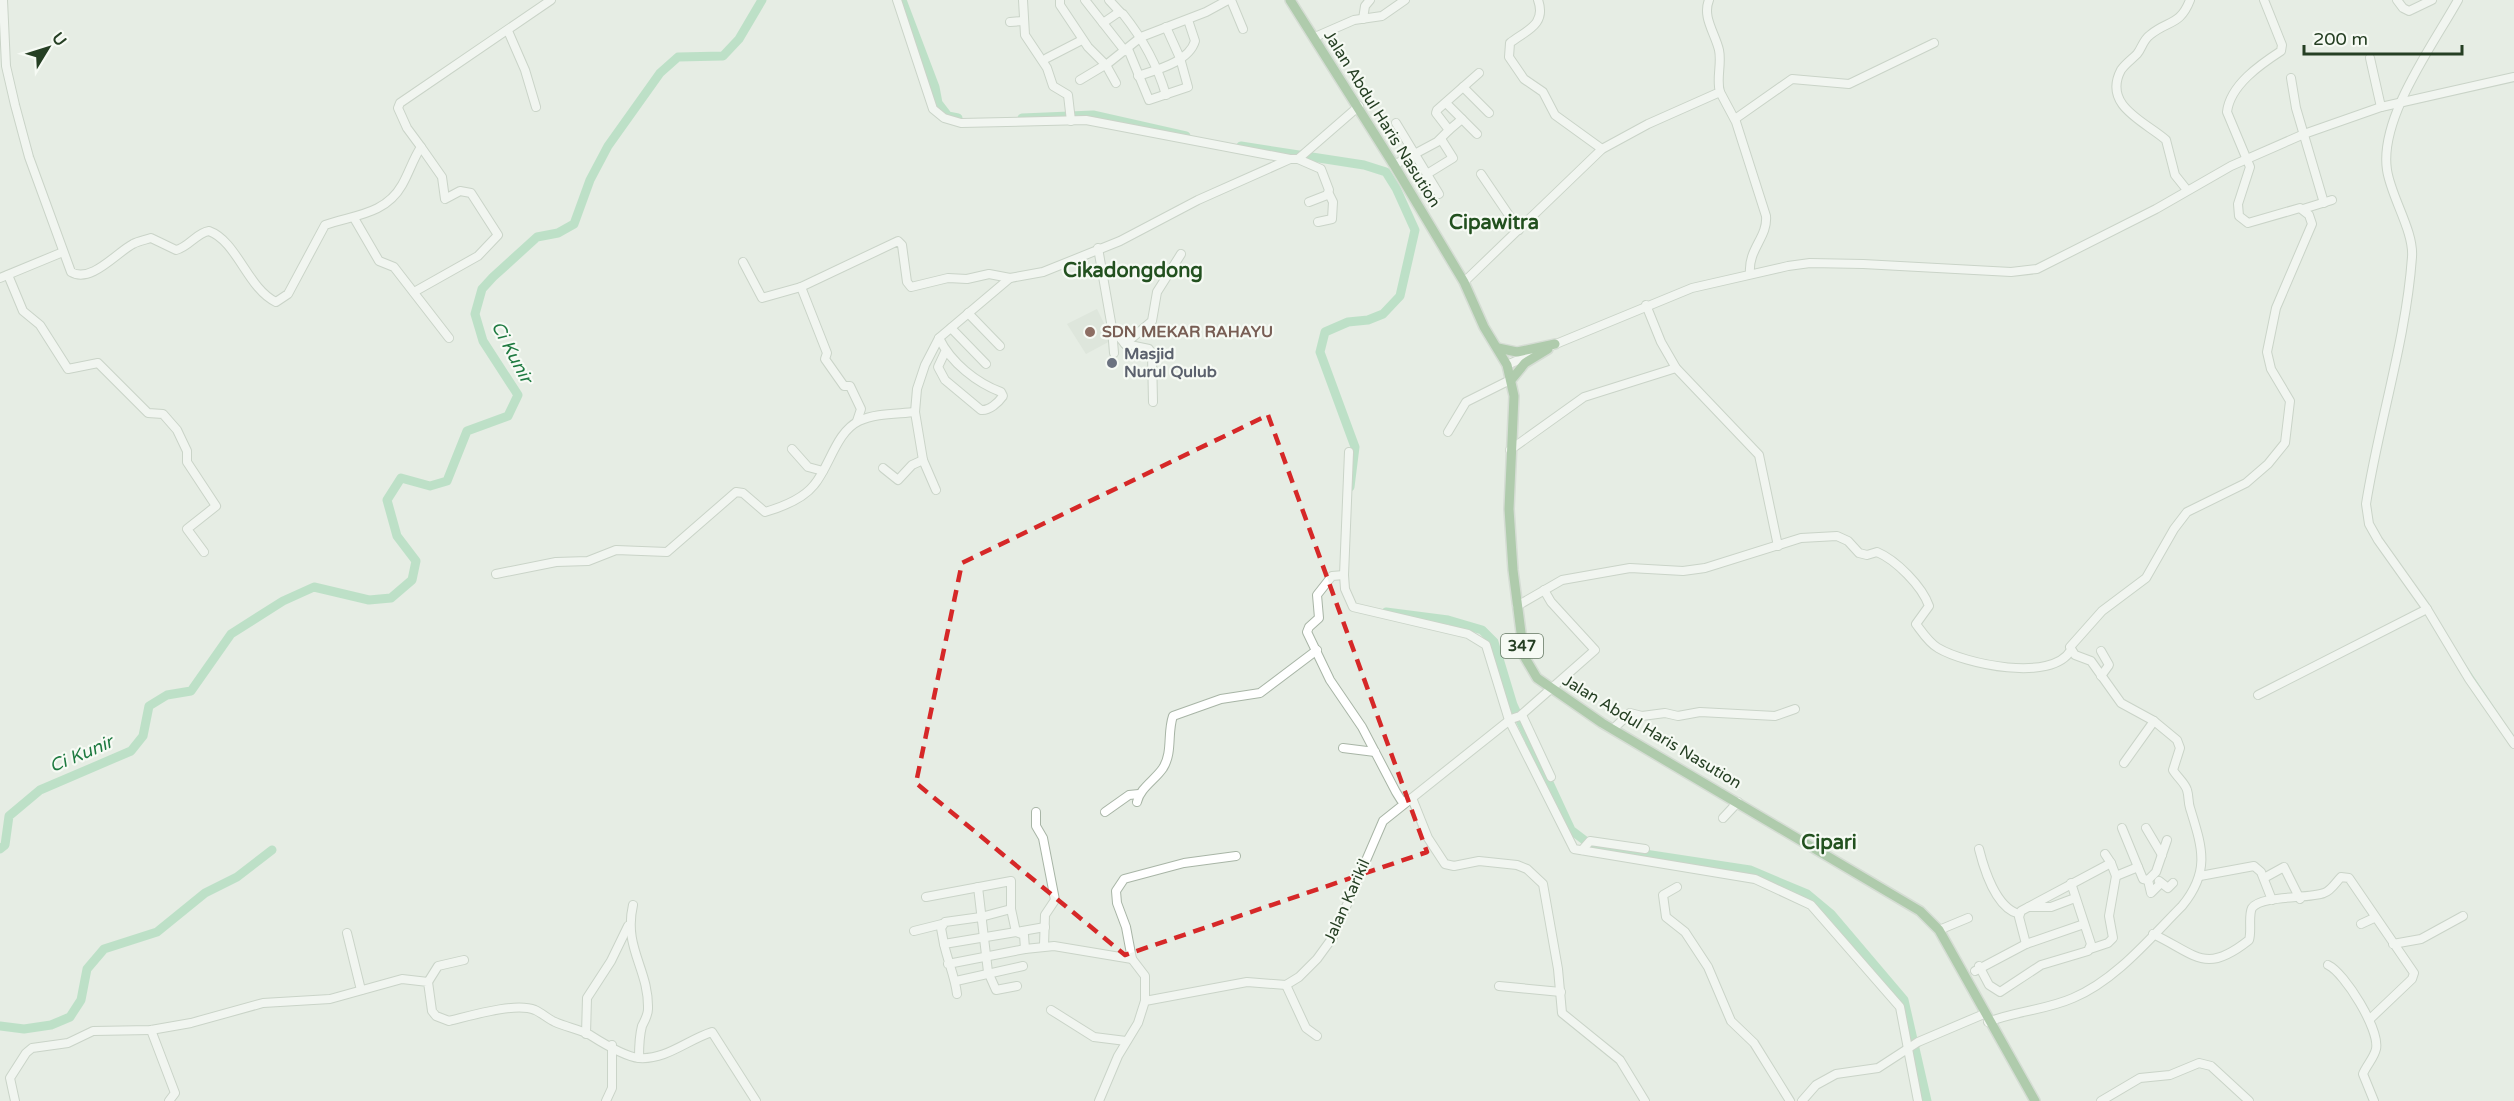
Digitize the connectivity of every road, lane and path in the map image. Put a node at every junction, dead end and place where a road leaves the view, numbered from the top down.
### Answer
1 (3, 0) edge
2 (551, 0) edge
3 (897, 0) edge
4 (1023, 0) edge
5 (1060, 0) edge
6 (1084, 0) edge
7 (1109, 0) edge
8 (1207, 0) edge
9 (1229, 0) edge
10 (1290, 0) edge
11 (1370, 0) edge
12 (1405, 0) edge
13 (1538, 0) edge
14 (1708, 0) edge
15 (2190, 0) edge
16 (2264, 0) edge
17 (2397, 0) edge
18 (2432, 0) edge
19 (2458, 0) edge
20 (1212, 9) junction
21 (1120, 12) junction
22 (1363, 19) junction
23 (1188, 20) junction
24 (1023, 21) junction
25 (1010, 22) dead end
26 (1103, 23) junction
27 (1166, 27) junction
28 (1243, 29) dead end
29 (508, 31) junction
30 (1141, 37) junction
31 (1315, 37) junction
32 (1082, 40) junction
33 (1934, 43) dead end
34 (1126, 50) junction
35 (1047, 58) dead end
36 (1180, 58) junction
37 (2370, 58) dead end
38 (1105, 65) junction
39 (1158, 69) junction
40 (1479, 73) dead end
41 (1138, 76) junction
42 (2514, 77) edge
43 (2291, 78) dead end
44 (1080, 80) dead end
45 (1116, 83) dead end
46 (1463, 87) junction
47 (1720, 93) junction
48 (1166, 95) junction
49 (1446, 103) junction
50 (2401, 103) junction
51 (1359, 106) junction
52 (536, 107) dead end
53 (2381, 107) junction
54 (1489, 113) dead end
55 (1071, 117) junction
56 (1462, 119) junction
57 (1735, 119) junction
58 (1396, 123) dead end
59 (1449, 130) junction
60 (1477, 134) dead end
61 (2304, 134) junction
62 (1441, 139) junction
63 (421, 147) junction
64 (1602, 149) junction
65 (1415, 155) junction
66 (1298, 157) junction
67 (2248, 158) junction
68 (1394, 165) junction
69 (1427, 174) junction
70 (1481, 174) dead end
71 (2187, 190) junction
72 (1329, 194) junction
73 (1438, 194) dead end
74 (1309, 202) dead end
75 (2303, 209) junction
76 (354, 218) junction
77 (1318, 222) dead end
78 (1519, 230) junction
79 (1098, 248) junction
80 (63, 252) junction
81 (1181, 254) dead end
82 (743, 262) dead end
83 (1750, 273) junction
84 (4, 276) edge
85 (1010, 278) junction
86 (1464, 282) junction
87 (801, 287) junction
88 (414, 292) junction
89 (1646, 305) junction
90 (968, 313) junction
91 (951, 328) junction
92 (1112, 328) junction
93 (449, 338) dead end
94 (939, 338) junction
95 (1125, 344) junction
96 (1555, 344) junction
97 (1000, 346) dead end
98 (1498, 348) junction
99 (945, 351) junction
100 (1114, 353) dead end
101 (986, 364) dead end
102 (1507, 365) junction
103 (1676, 368) junction
104 (1512, 379) junction
105 (1153, 402) dead end
106 (915, 412) junction
107 (857, 421) junction
108 (1448, 432) dead end
109 (792, 449) dead end
110 (1510, 450) junction
111 (1349, 452) dead end
112 (923, 460) junction
113 (883, 468) dead end
114 (823, 471) junction
115 (936, 490) dead end
116 (1778, 546) junction
117 (204, 552) dead end
118 (496, 574) dead end
119 (1344, 575) junction
120 (1544, 590) junction
121 (1517, 606) junction
122 (2427, 609) junction
123 (1317, 650) junction
124 (2071, 650) junction
125 (2101, 651) dead end
126 (2101, 676) junction
127 (1550, 688) junction
128 (2258, 695) dead end
129 (1795, 709) dead end
130 (1521, 715) junction
131 (1510, 719) junction
132 (2154, 722) junction
133 (1613, 729) junction
134 (2514, 744) edge
135 (1343, 748) dead end
136 (1376, 752) junction
137 (2124, 763) dead end
138 (1551, 777) dead end
139 (1409, 800) junction
140 (1738, 802) junction
141 (1036, 812) dead end
142 (1105, 812) dead end
143 (1723, 818) dead end
144 (2122, 828) dead end
145 (2146, 828) dead end
146 (2167, 840) dead end
147 (1586, 845) junction
148 (1645, 849) dead end
149 (1979, 849) dead end
150 (2105, 854) dead end
151 (1236, 855) dead end
152 (2162, 855) junction
153 (2110, 863) junction
154 (2138, 867) junction
155 (2116, 876) junction
156 (2200, 876) junction
157 (2151, 878) junction
158 (2264, 878) junction
159 (2071, 883) junction
160 (2161, 883) junction
161 (2173, 883) dead end
162 (978, 887) junction
163 (1677, 887) dead end
164 (927, 897) dead end
165 (2075, 898) junction
166 (2300, 899) junction
167 (2272, 900) junction
168 (633, 905) dead end
169 (2027, 906) junction
170 (1011, 909) junction
171 (2019, 914) junction
172 (2463, 916) dead end
173 (631, 918) junction
174 (981, 918) junction
175 (1968, 918) dead end
176 (2374, 918) junction
177 (942, 924) junction
178 (2084, 924) junction
179 (2361, 924) dead end
180 (1045, 927) junction
181 (1939, 930) junction
182 (914, 931) dead end
183 (1016, 932) junction
184 (347, 933) dead end
185 (2153, 934) junction
186 (985, 936) junction
187 (2025, 942) junction
188 (944, 944) junction
189 (2394, 944) junction
190 (1044, 945) junction
191 (1025, 949) junction
192 (2090, 949) junction
193 (987, 956) junction
194 (1132, 959) junction
195 (464, 960) dead end
196 (948, 964) junction
197 (2328, 965) dead end
198 (1023, 966) dead end
199 (1978, 969) junction
200 (988, 972) junction
201 (1965, 978) junction
202 (956, 981) junction
203 (428, 982) junction
204 (1286, 984) junction
205 (1017, 986) dead end
206 (1499, 986) dead end
207 (361, 990) junction
208 (1561, 992) junction
209 (957, 994) dead end
210 (1145, 1001) junction
211 (1051, 1010) dead end
212 (1986, 1018) junction
213 (2370, 1018) junction
214 (151, 1030) junction
215 (586, 1034) junction
216 (1317, 1036) dead end
217 (1126, 1041) junction
218 (612, 1045) junction
219 (1912, 1045) junction
220 (639, 1058) junction
221 (1101, 1100) edge
222 (15, 1101) edge
223 (169, 1101) edge
224 (606, 1101) edge
225 (756, 1101) edge
226 (1645, 1101) edge
227 (1791, 1101) edge
228 (1802, 1101) edge
229 (1918, 1101) edge
230 (2035, 1101) edge
231 (2101, 1101) edge
232 (2249, 1101) edge
233 (2374, 1101) edge

1 - 80 street
2 - 29 street
3 - 55 street
4 - 24 street
5 - 32 street
6 - 26 street
7 - 21 street
8 - 20 street
9 - 20 street
9 - 28 street
10 - 31 main road, Jalan Abdul Haris Nasution / 347
11 - 22 street
12 - 22 street
13 - 64 street
14 - 47 street
15 - 71 street
16 - 67 street
17 - 18 street
19 - 50 street
20 - 23 street
21 - 26 street
21 - 30 street
22 - 31 street
23 - 27 street
23 - 36 street
24 - 25 street
24 - 55 street
26 - 34 street
27 - 30 street
27 - 36 street
29 - 52 street
29 - 63 street
30 - 34 street
30 - 39 street
31 - 51 main road, Jalan Abdul Haris Nasution / 347
32 - 35 street
32 - 38 street
33 - 57 street
34 - 38 street
34 - 41 street
36 - 39 street
36 - 48 street
37 - 53 street
38 - 44 street
38 - 45 street
39 - 41 street
39 - 48 street
40 - 46 street
41 - 48 street
42 - 50 street
43 - 61 street
46 - 49 street
46 - 54 street
47 - 57 street
47 - 64 street
49 - 56 street
49 - 59 street
50 - 53 street
50 - 122 street
51 - 66 street
51 - 68 main road, Jalan Abdul Haris Nasution / 347
53 - 61 street
55 - 66 street
56 - 59 street
56 - 60 street
57 - 83 street
58 - 65 street
59 - 62 street
61 - 67 street
61 - 75 street
62 - 65 street
62 - 69 street
63 - 76 street
63 - 88 street
64 - 78 street
65 - 68 street
65 - 69 street
66 - 72 street
66 - 79 street
67 - 71 street
67 - 75 street
68 - 86 main road, Jalan Abdul Haris Nasution / 347
69 - 73 street
70 - 78 street
71 - 83 street
72 - 74 street
72 - 77 street
75 - 124 street
76 - 80 street
76 - 88 street
78 - 86 street
79 - 85 street
79 - 92 street
80 - 84 street
81 - 95 street
82 - 87 street
83 - 89 street
84 - 117 street
85 - 87 street
85 - 90 street
86 - 98 main road, Jalan Abdul Haris Nasution / 347
87 - 107 street
88 - 93 street
89 - 96 street
89 - 103 street
90 - 91 street
90 - 97 street
91 - 94 street
91 - 101 street
92 - 95 street
92 - 100 street
94 - 99 street
94 - 106 street
95 - 105 street
96 - 98 main road
96 - 102 street
96 - 104 main road
98 - 102 main road, Jalan Abdul Haris Nasution / 347
99 - 99 street
102 - 104 main road, Jalan Abdul Haris Nasution / 347
103 - 110 street
103 - 116 street
104 - 108 street
104 - 110 main road, Jalan Abdul Haris Nasution / 347
106 - 107 street
106 - 112 street
107 - 114 street
109 - 114 street
110 - 121 main road, Jalan Abdul Haris Nasution / 347
111 - 119 street
112 - 113 street
112 - 115 street
114 - 118 street
116 - 120 street
116 - 124 street
119 - 123 street
119 - 131 street
120 - 121 street
120 - 127 street
121 - 127 main road, Jalan Abdul Haris Nasution / 347
122 - 128 street
122 - 134 street
123 - 136 street
123 - 142 street
124 - 126 street
125 - 126 street
126 - 132 street
127 - 130 street
127 - 133 main road, Jalan Abdul Haris Nasution / 347
129 - 133 street
130 - 131 street
130 - 138 street
131 - 139 street, Jalan Karikil
131 - 147 street
132 - 137 street
132 - 156 street
133 - 140 main road, Jalan Abdul Haris Nasution / 347
135 - 136 street
136 - 139 street
139 - 204 street, Jalan Karikil
139 - 208 street
140 - 143 street
140 - 181 main road, Jalan Abdul Haris Nasution / 347
141 - 180 street
144 - 154 street
145 - 152 street
146 - 152 street
147 - 148 street
147 - 219 street
149 - 171 street
150 - 153 street
151 - 194 street
152 - 157 street
153 - 155 street
153 - 159 street
154 - 155 street
154 - 157 street
155 - 192 street
156 - 158 street
156 - 185 street
157 - 160 street
157 - 160 street
158 - 166 street
158 - 167 street
159 - 165 street
159 - 169 street
160 - 161 street
162 - 164 street
162 - 170 street
162 - 174 street
163 - 227 street
165 - 169 street
165 - 178 street
166 - 167 street
166 - 176 street
167 - 185 street
168 - 173 street
169 - 171 street
170 - 174 street
170 - 183 street
171 - 187 street
172 - 189 street
173 - 215 street
173 - 220 street
174 - 177 street
174 - 186 street
175 - 181 street
176 - 179 street
176 - 189 street
177 - 182 street
177 - 188 street
178 - 187 street
178 - 192 street
180 - 183 street
180 - 190 street
181 - 201 main road, Jalan Abdul Haris Nasution / 347
183 - 186 street
183 - 191 street
184 - 207 street
185 - 212 street
186 - 188 street
186 - 193 street
187 - 199 street
188 - 196 street
189 - 213 street
190 - 191 street
190 - 194 street
191 - 193 street
192 - 199 street
193 - 196 street
193 - 200 street
194 - 210 street
195 - 203 street
196 - 202 street
197 - 213 street
198 - 200 street
199 - 201 street
200 - 202 street
200 - 205 street
201 - 212 main road, Jalan Abdul Haris Nasution / 347
202 - 209 street
203 - 207 street
203 - 215 street
204 - 210 street
204 - 216 street
206 - 208 street
207 - 214 street
208 - 226 street
210 - 217 street
211 - 217 street
212 - 219 street
212 - 230 main road, Jalan Abdul Haris Nasution / 347
213 - 233 street
214 - 222 street
214 - 223 street
215 - 218 street
217 - 221 street
218 - 220 street
218 - 224 street
219 - 228 street
219 - 229 street
220 - 225 street
231 - 232 street

